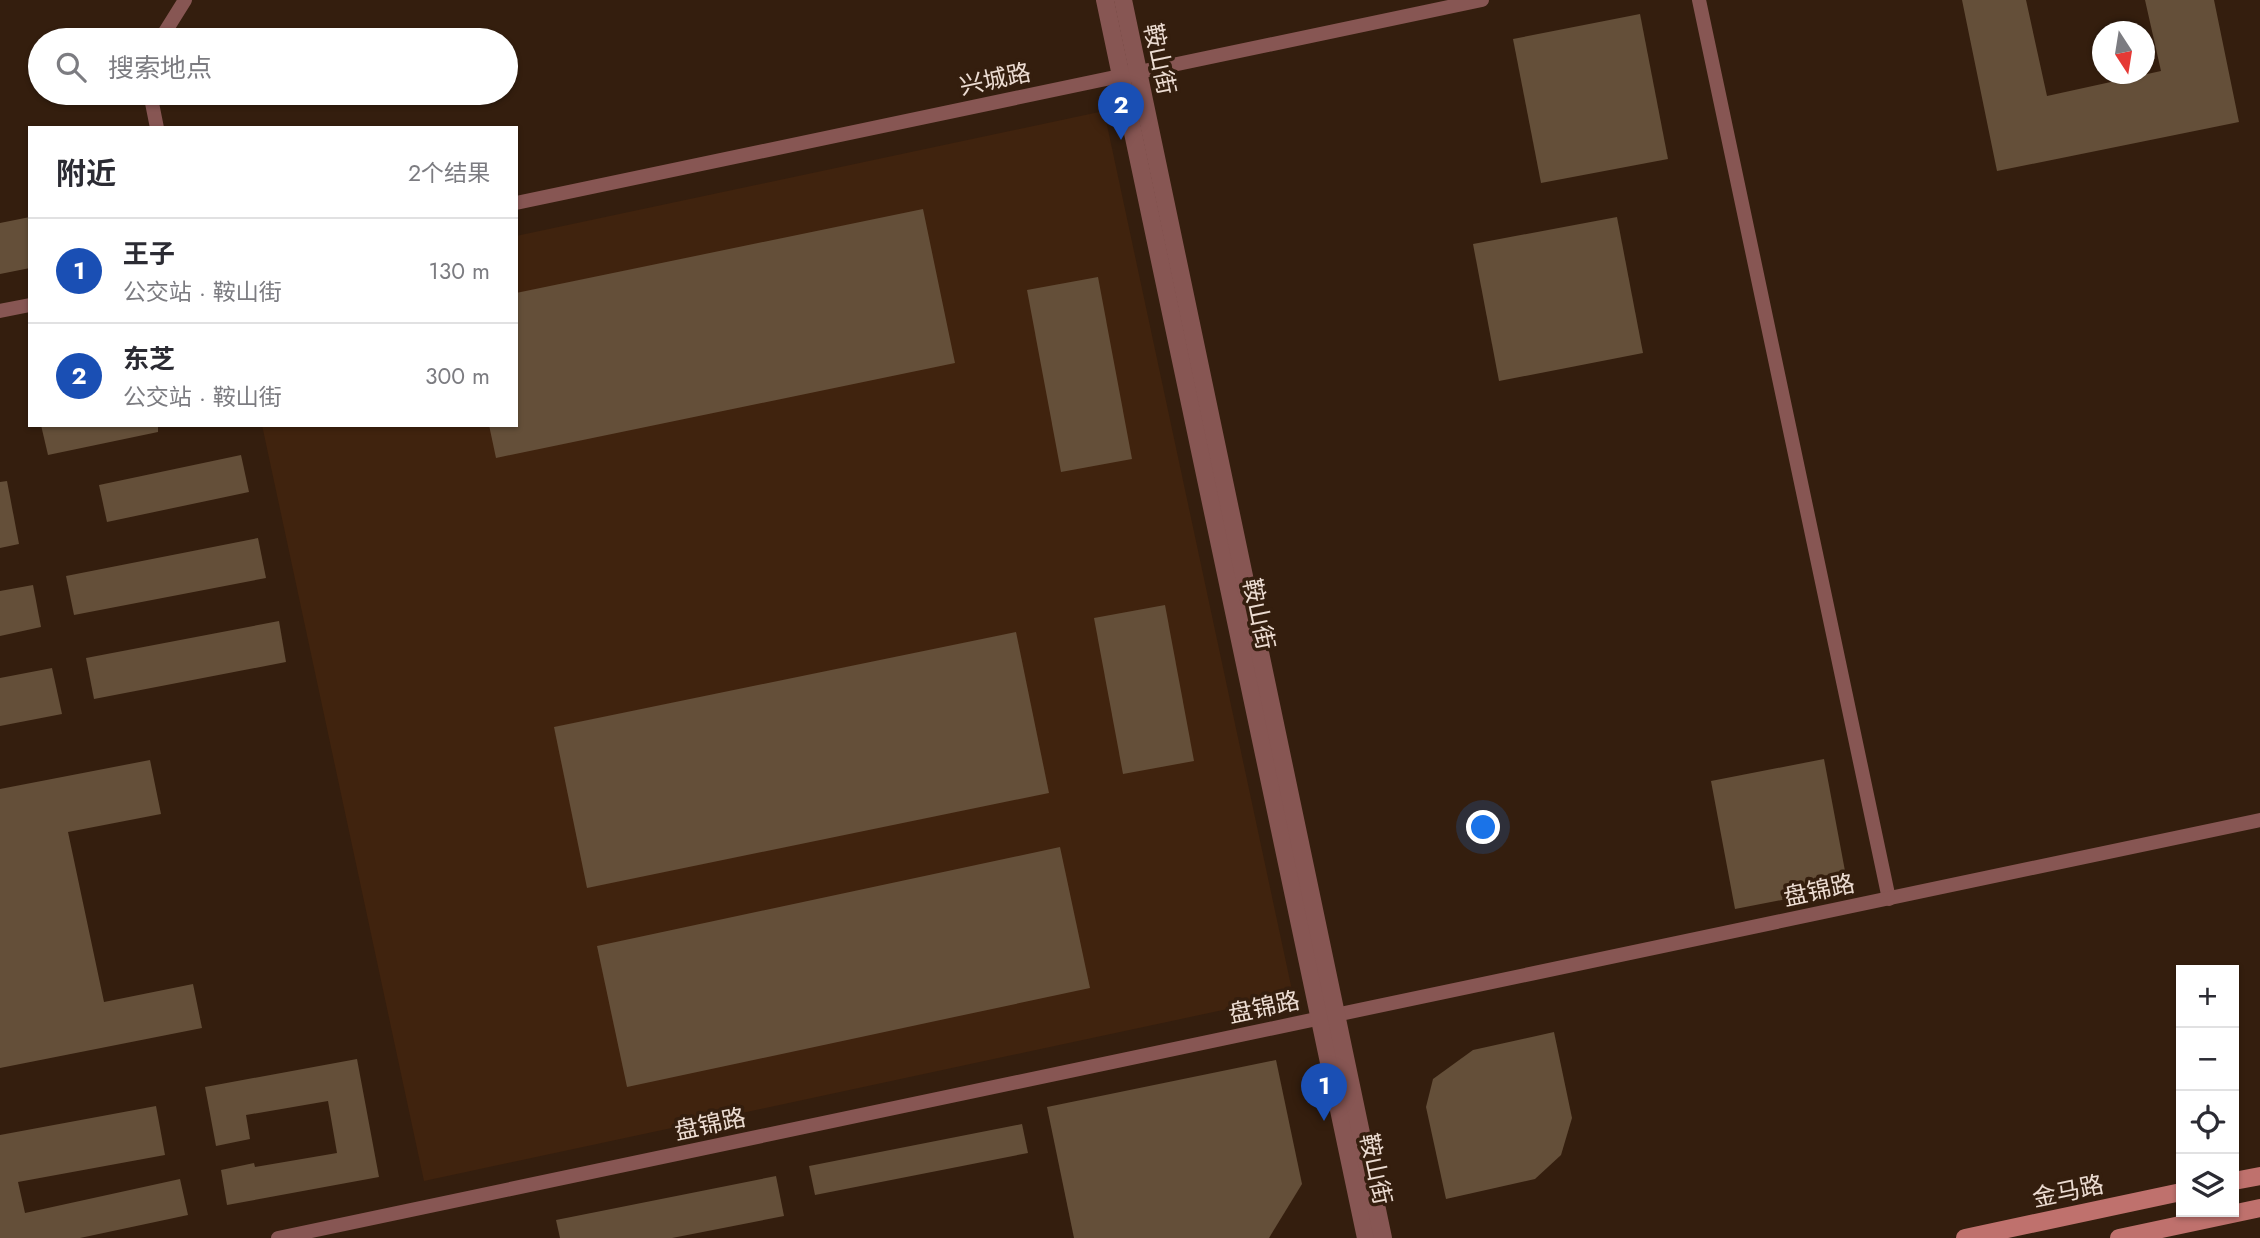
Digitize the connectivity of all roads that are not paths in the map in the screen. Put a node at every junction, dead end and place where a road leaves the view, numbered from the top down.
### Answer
1 (185, 0) edge
2 (1105, 0) edge
3 (1123, 0) edge
4 (1482, 0) edge
5 (1699, 0) edge
6 (168, 28) edge
7 (1130, 74) junction
8 (152, 105) edge
9 (157, 126) edge
10 (518, 202) edge
11 (28, 305) edge
12 (0, 311) edge
13 (2260, 820) edge
14 (1889, 899) junction
15 (1328, 1017) junction
16 (2260, 1176) edge
17 (2239, 1180) edge
18 (2176, 1193) edge
19 (2260, 1209) edge
20 (278, 1238) edge
21 (1366, 1238) edge
22 (1383, 1238) edge
23 (1965, 1238) edge
24 (2119, 1238) edge

1 - 6 street
2 - 7 street, 鞍山街
3 - 7 street, 鞍山街
4 - 7 street, 兴城路
5 - 14 street
7 - 10 street, 兴城路
7 - 15 street, 鞍山街
8 - 9 street
11 - 12 street
13 - 14 street, 盘锦路
14 - 15 street, 盘锦路
15 - 20 street, 盘锦路
15 - 21 street, 鞍山街
15 - 22 street, 鞍山街
16 - 17 main road
18 - 23 main road, 金马路
19 - 24 main road

